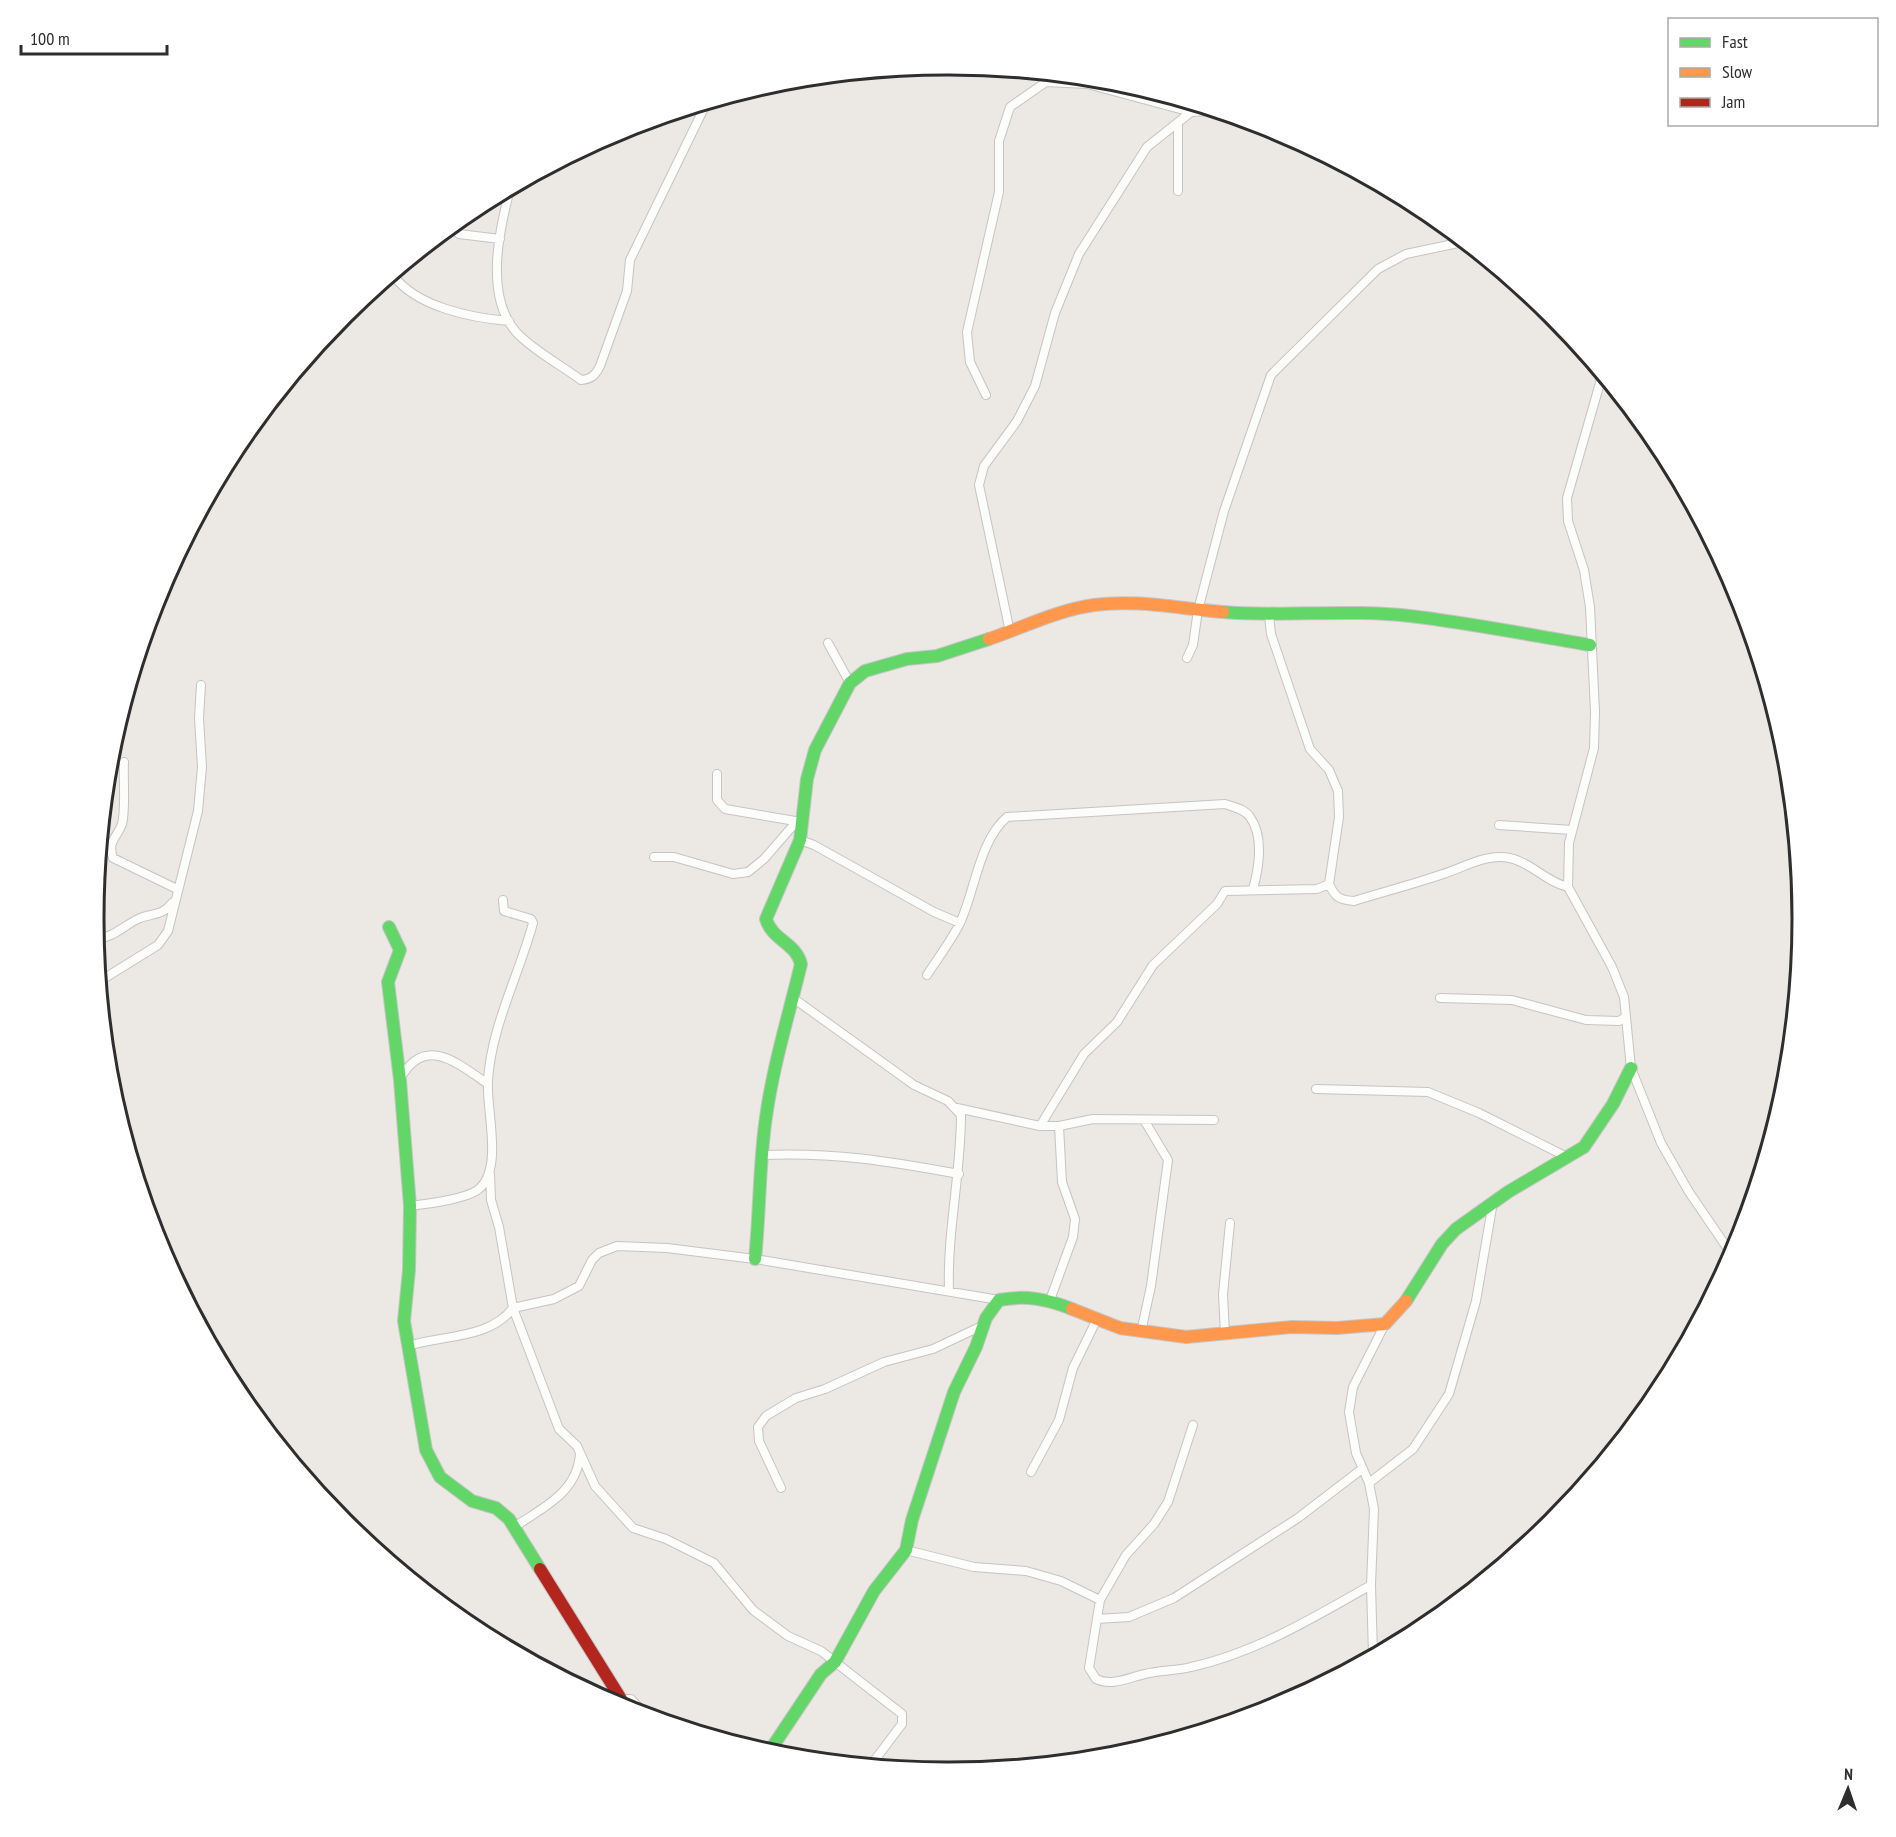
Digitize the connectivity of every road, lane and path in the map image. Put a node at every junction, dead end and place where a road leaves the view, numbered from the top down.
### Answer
1 (1082, 86) edge
2 (1143, 98) edge
3 (702, 112) edge
4 (1191, 112) joint
5 (1178, 125) junction
6 (1178, 191) dead end
7 (508, 199) edge
8 (458, 232) edge
9 (500, 239) junction
10 (1454, 244) edge
11 (397, 280) edge
12 (509, 321) junction
13 (1600, 384) edge
14 (986, 395) dead end
15 (1198, 610) junction
16 (1269, 616) junction
17 (1010, 632) junction
18 (828, 643) dead end
19 (1590, 645) junction
20 (1187, 658) dead end
21 (850, 683) junction
22 (201, 685) dead end
23 (124, 762) dead end
24 (717, 774) dead end
25 (800, 822) junction
26 (1499, 825) dead end
27 (1572, 830) junction
28 (800, 840) junction
29 (654, 857) dead end
30 (1329, 884) junction
31 (1568, 887) junction
32 (177, 889) junction
33 (1253, 889) junction
34 (503, 900) dead end
35 (174, 901) junction
36 (960, 923) junction
37 (389, 927) dead end
38 (105, 937) edge
39 (927, 975) dead end
40 (106, 977) edge
41 (793, 998) junction
42 (1440, 998) dead end
43 (1626, 1017) junction
44 (1631, 1068) junction
45 (400, 1080) junction
46 (488, 1084) junction
47 (1316, 1089) dead end
48 (957, 1108) junction
49 (1144, 1120) junction
50 (1214, 1120) dead end
51 (1040, 1126) junction
52 (1059, 1126) junction
53 (761, 1155) junction
54 (1569, 1158) junction
55 (490, 1174) junction
56 (959, 1174) junction
57 (1493, 1202) junction
58 (410, 1206) junction
59 (1230, 1223) dead end
60 (1725, 1245) edge
61 (755, 1259) junction
62 (949, 1290) junction
63 (999, 1300) junction
64 (1050, 1300) junction
65 (513, 1308) junction
66 (1097, 1319) junction
67 (1385, 1324) junction
68 (984, 1325) junction
69 (1141, 1332) junction
70 (1225, 1334) junction
71 (408, 1346) junction
72 (1193, 1425) dead end
73 (580, 1452) junction
74 (1362, 1469) junction
75 (1031, 1472) dead end
76 (1369, 1483) junction
77 (781, 1488) dead end
78 (514, 1527) junction
79 (906, 1550) junction
80 (1371, 1585) junction
81 (1100, 1600) junction
82 (1097, 1619) junction
83 (1373, 1647) edge
84 (835, 1662) junction
85 (612, 1692) edge
86 (774, 1744) edge
87 (876, 1758) edge

1 - 14 street
2 - 4 street
3 - 12 street
4 - 5 street
5 - 6 street
5 - 17 street
7 - 9 street
8 - 9 street
9 - 12 street
10 - 15 street
11 - 12 street
13 - 19 street
15 - 16 street
15 - 17 street
15 - 20 street
16 - 19 street
16 - 30 street
17 - 21 street
18 - 21 street
19 - 27 street
21 - 25 street
22 - 32 street
23 - 32 street
24 - 25 street
25 - 28 street
25 - 29 street
26 - 27 street
27 - 31 street
28 - 36 street
28 - 41 street
30 - 31 street
30 - 33 street
31 - 43 street
32 - 35 street
33 - 36 street
33 - 51 street
34 - 46 street
35 - 38 street
35 - 40 street
36 - 39 street
37 - 45 street
41 - 48 street
41 - 53 street
42 - 43 street
43 - 44 street
44 - 54 street
44 - 60 street
45 - 46 street
45 - 58 street
46 - 55 street
47 - 54 street
48 - 51 street
48 - 56 street
49 - 50 street
49 - 52 street
49 - 69 street
51 - 52 street
52 - 64 street
53 - 56 street
53 - 61 street
54 - 57 street
55 - 58 street
55 - 65 street
56 - 62 street
57 - 67 street
57 - 76 street
58 - 71 street
59 - 70 street
61 - 62 street
61 - 65 street
62 - 63 street
63 - 64 street
63 - 68 street
64 - 66 street
65 - 71 street
65 - 73 street
66 - 69 street
66 - 75 street
67 - 70 street
67 - 74 street
68 - 77 street
68 - 79 street
69 - 70 street
71 - 78 street
72 - 81 street
73 - 78 street
73 - 84 street
74 - 76 street
74 - 82 street
76 - 80 street
78 - 85 street
79 - 81 street
79 - 84 street
80 - 82 street
80 - 83 street
81 - 82 street
84 - 86 street
84 - 87 street

